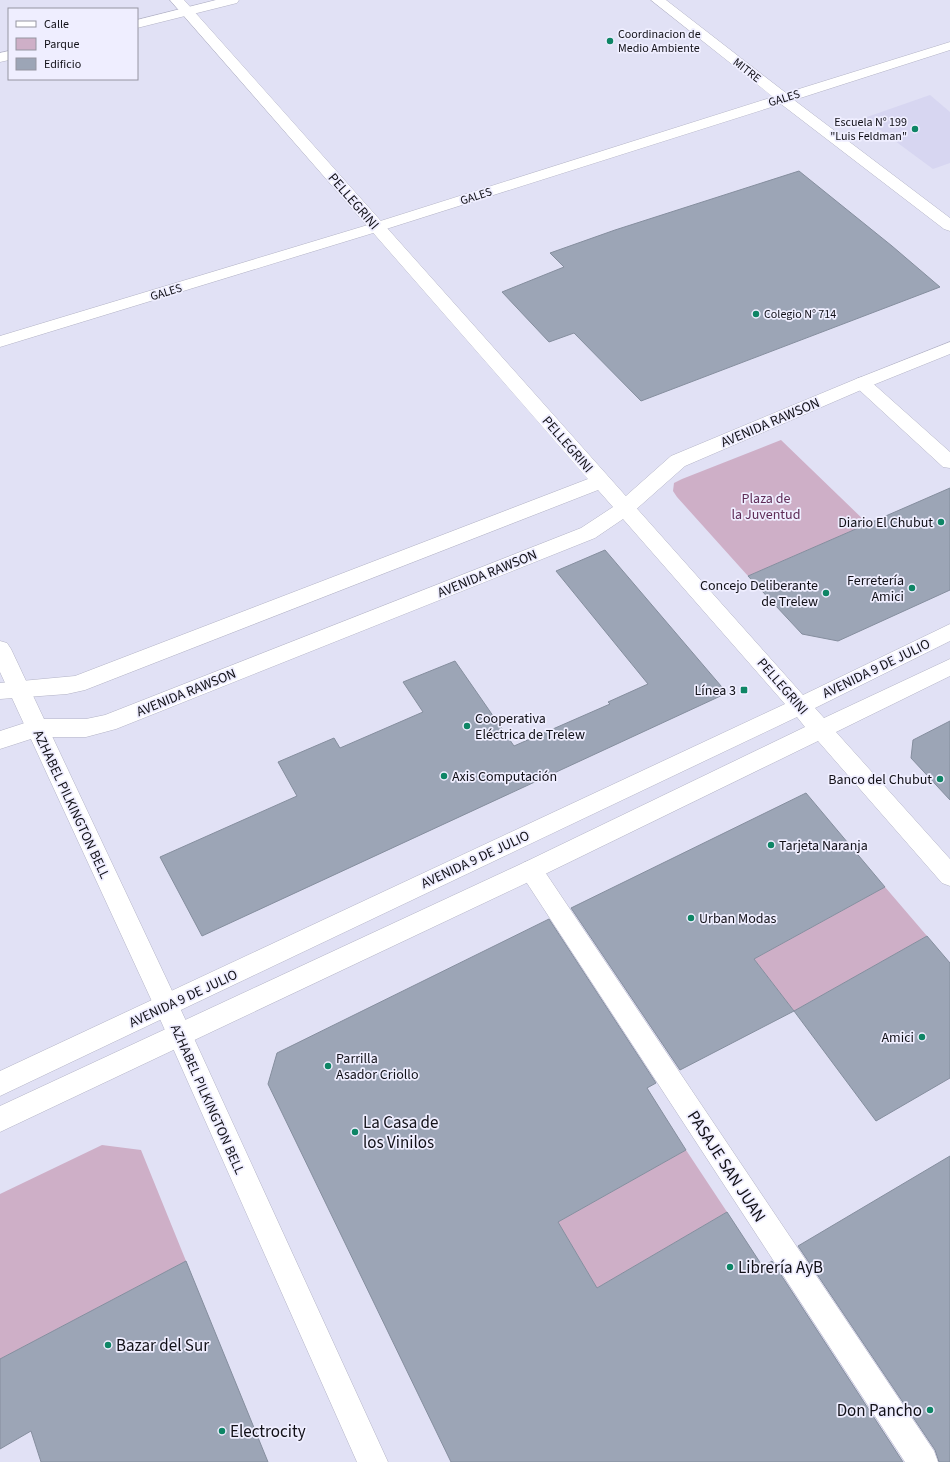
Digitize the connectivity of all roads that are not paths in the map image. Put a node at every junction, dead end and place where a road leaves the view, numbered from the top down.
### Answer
1 (232, 0) edge
2 (658, 0) edge
3 (182, 6) edge
4 (138, 24) edge
5 (950, 46) edge
6 (784, 99) junction
7 (950, 226) edge
8 (377, 227) junction
9 (0, 342) edge
10 (950, 348) edge
11 (862, 383) junction
12 (950, 462) edge
13 (601, 481) junction
14 (625, 508) junction
15 (950, 632) edge
16 (0, 649) edge
17 (950, 668) edge
18 (9, 689) edge
19 (800, 706) junction
20 (37, 728) junction
21 (822, 730) junction
22 (0, 740) edge
23 (532, 870) junction
24 (950, 876) edge
25 (166, 1005) junction
26 (179, 1035) junction
27 (0, 1084) edge
28 (0, 1120) edge
29 (374, 1462) edge
30 (923, 1462) edge

1 - 3 street
2 - 6 street, MITRE
3 - 4 street
3 - 8 street, PELLEGRINI
5 - 6 street, GALES
6 - 7 street, MITRE
6 - 8 street, GALES
8 - 9 street, GALES
8 - 13 street, PELLEGRINI
10 - 11 street, AVENIDA RAWSON
11 - 12 street
11 - 14 street, AVENIDA RAWSON
13 - 14 street, PELLEGRINI
13 - 18 street
14 - 19 street, PELLEGRINI
14 - 20 street, AVENIDA RAWSON
15 - 19 street, AVENIDA 9 DE JULIO
16 - 18 street, AZHABEL PILKINGTON BELL
17 - 21 street
18 - 20 street, AZHABEL PILKINGTON BELL
19 - 21 street, PELLEGRINI
19 - 25 street, AVENIDA 9 DE JULIO
20 - 22 street, AVENIDA RAWSON
20 - 25 street, AZHABEL PILKINGTON BELL
21 - 23 street
21 - 24 street, PELLEGRINI
23 - 26 street
23 - 30 street, PASAJE SAN JUAN
25 - 26 street, AZHABEL PILKINGTON BELL
25 - 27 street, AVENIDA 9 DE JULIO
26 - 28 street
26 - 29 street, AZHABEL PILKINGTON BELL

